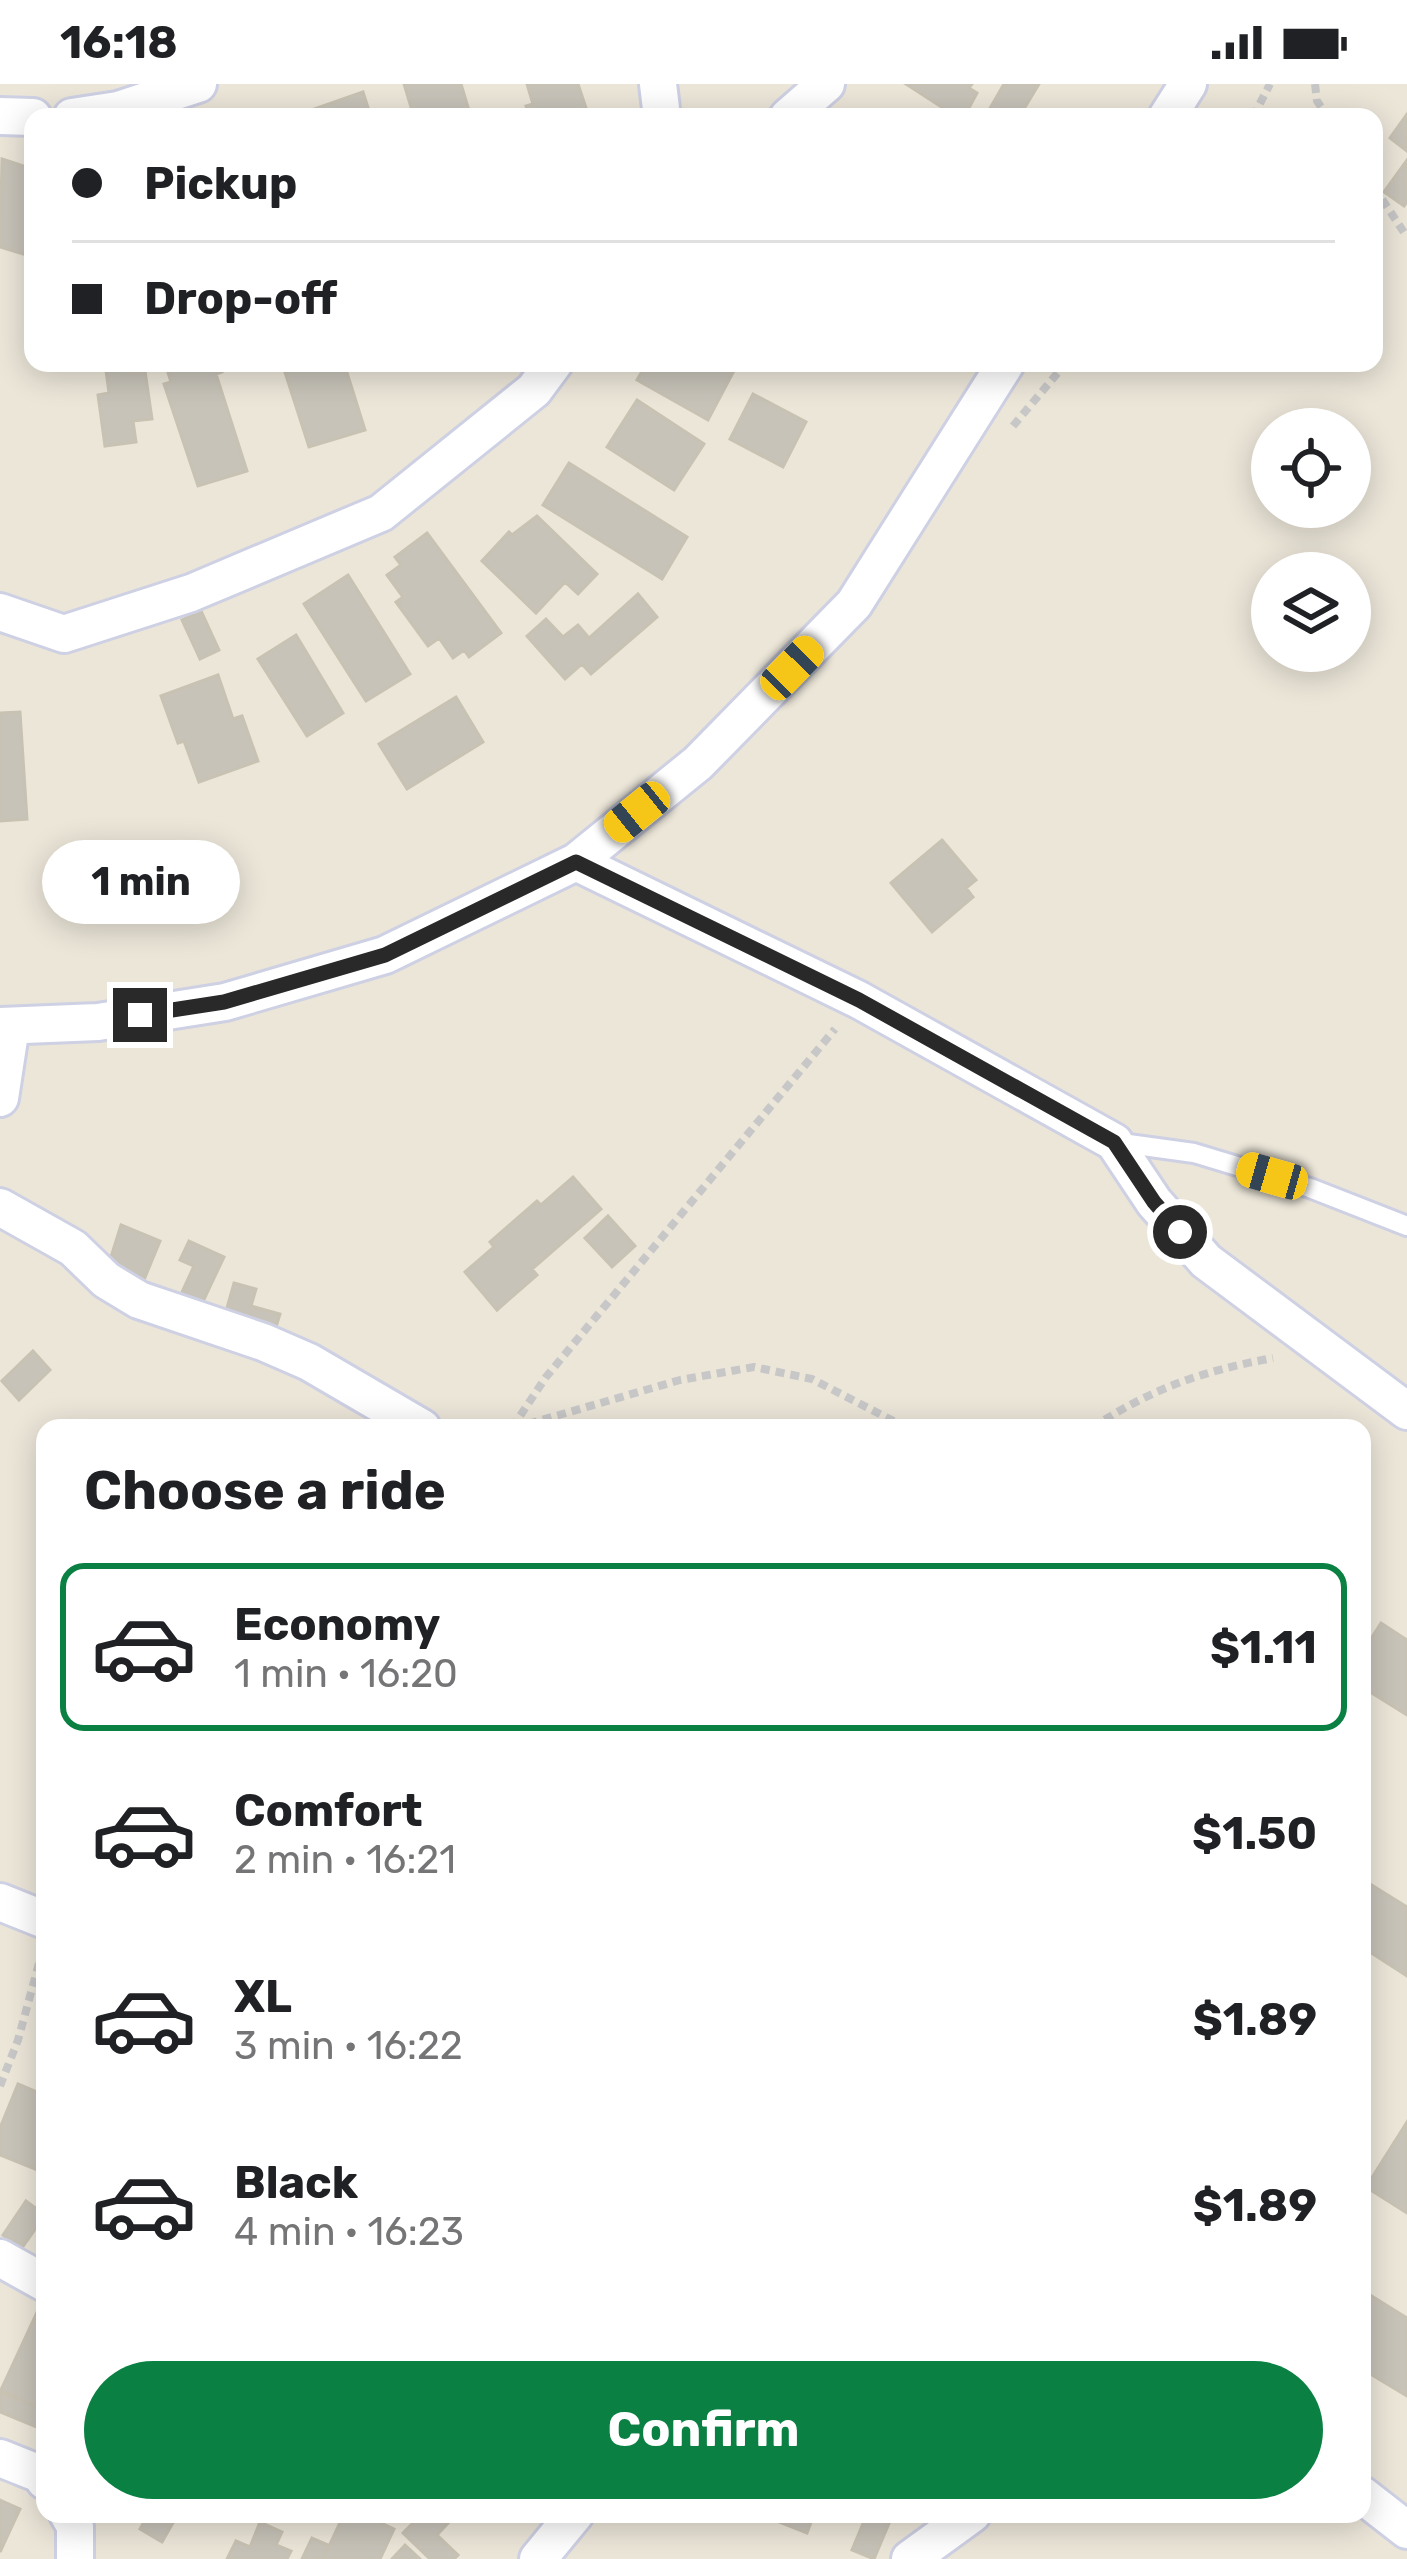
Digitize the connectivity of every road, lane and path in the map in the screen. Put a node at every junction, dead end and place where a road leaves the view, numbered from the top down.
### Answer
1 (198, 84) edge
2 (826, 84) edge
3 (124, 108) edge
4 (798, 108) edge
5 (1383, 201) edge
6 (1407, 237) edge
7 (547, 372) edge
8 (1000, 372) edge
9 (0, 612) edge
10 (576, 862) junction
11 (859, 1000) junction
12 (5, 1026) edge
13 (0, 1098) edge
14 (1114, 1142) junction
15 (0, 1207) edge
16 (1407, 1226) edge
17 (1320, 1349) junction
18 (1407, 1411) edge
19 (407, 1419) edge
20 (519, 1419) edge
21 (545, 1419) edge
22 (890, 1419) edge
23 (1106, 1419) edge
24 (0, 1902) edge
25 (36, 1916) edge
26 (36, 1976) edge
27 (0, 2086) edge
28 (0, 2258) edge
29 (36, 2278) edge
30 (0, 2458) edge
31 (36, 2472) edge
32 (1371, 2502) edge
33 (74, 2523) edge
34 (960, 2523) edge
35 (1407, 2530) edge
36 (75, 2559) edge
37 (910, 2559) edge

1 - 3 street
2 - 4 street
5 - 6 path
7 - 9 street
8 - 10 street
10 - 11 street
10 - 12 street
11 - 14 street
11 - 20 path
12 - 13 street
14 - 16 lane
14 - 17 street
15 - 19 street
17 - 18 street
17 - 23 path
21 - 22 path
24 - 25 street
26 - 27 path
28 - 29 street
30 - 31 street
32 - 35 street
33 - 36 street
34 - 37 street

